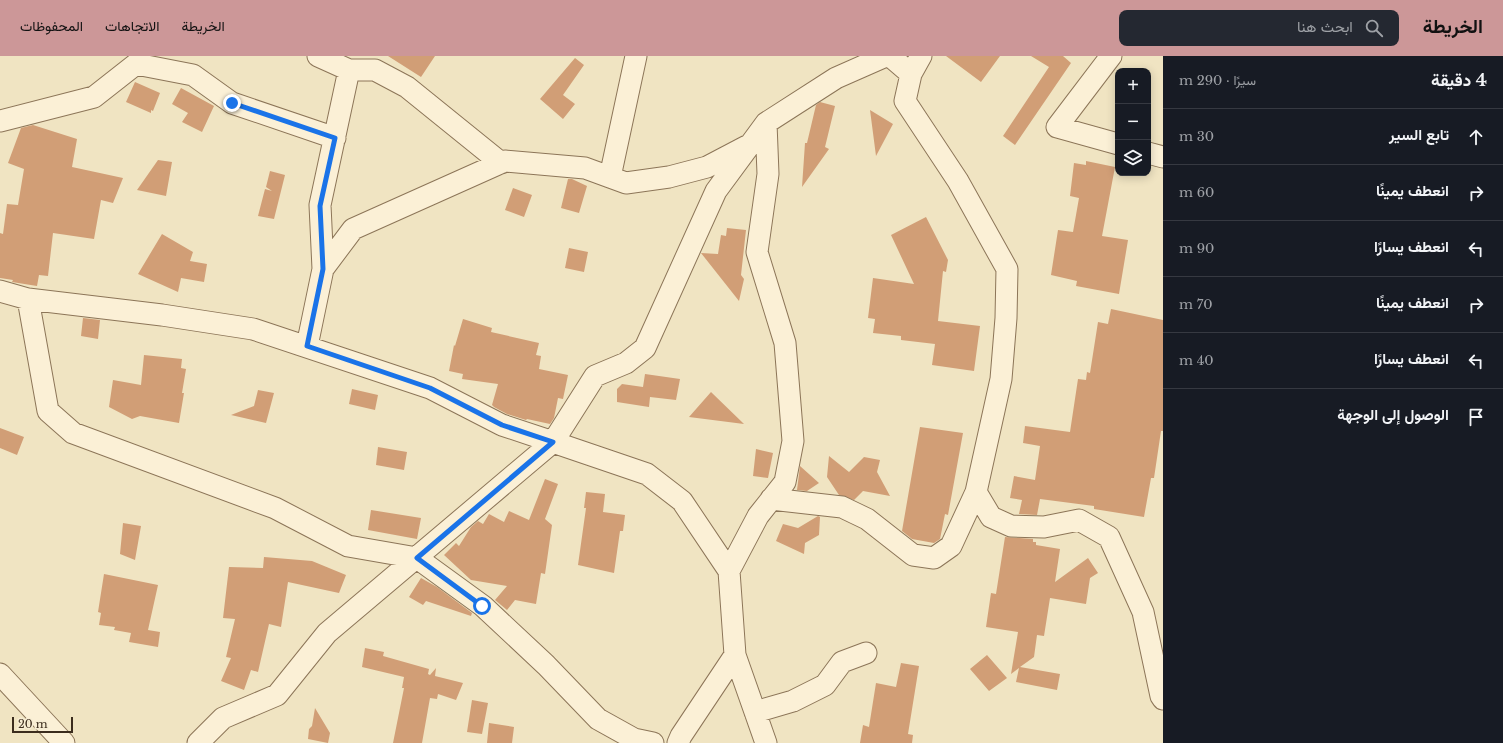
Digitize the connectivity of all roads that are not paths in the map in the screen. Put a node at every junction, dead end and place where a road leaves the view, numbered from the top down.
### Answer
1 (318, 56) edge
2 (636, 56) edge
3 (886, 56) edge
4 (890, 56) edge
5 (1111, 56) edge
6 (916, 65) edge
7 (349, 70) junction
8 (0, 121) edge
9 (766, 123) junction
10 (335, 138) junction
11 (1115, 143) edge
12 (751, 144) junction
13 (1151, 154) edge
14 (1163, 157) edge
15 (501, 163) junction
16 (610, 177) junction
17 (323, 269) junction
18 (0, 291) edge
19 (28, 299) junction
20 (307, 346) junction
21 (553, 442) junction
22 (976, 492) junction
23 (771, 499) junction
24 (417, 558) junction
25 (729, 571) junction
26 (866, 653) dead end
27 (735, 655) junction
28 (0, 674) edge
29 (1163, 699) edge
30 (755, 712) junction
31 (64, 743) edge
32 (198, 743) edge
33 (653, 743) edge
34 (678, 743) edge
35 (766, 743) edge

1 - 7 street
2 - 16 street
3 - 9 street
4 - 6 street
5 - 11 street
6 - 22 street
7 - 10 street
7 - 15 street
8 - 10 street
9 - 12 street
9 - 23 street
10 - 17 street
12 - 16 street
12 - 21 street
13 - 14 street
15 - 16 street
15 - 17 street
17 - 20 street
18 - 19 street
19 - 20 street
19 - 24 street
20 - 21 street
21 - 24 street
21 - 25 street
22 - 23 street
22 - 29 street
23 - 25 street
24 - 32 street
24 - 33 street
25 - 27 street
26 - 30 street
27 - 30 street
27 - 34 street
28 - 31 street
30 - 35 street

